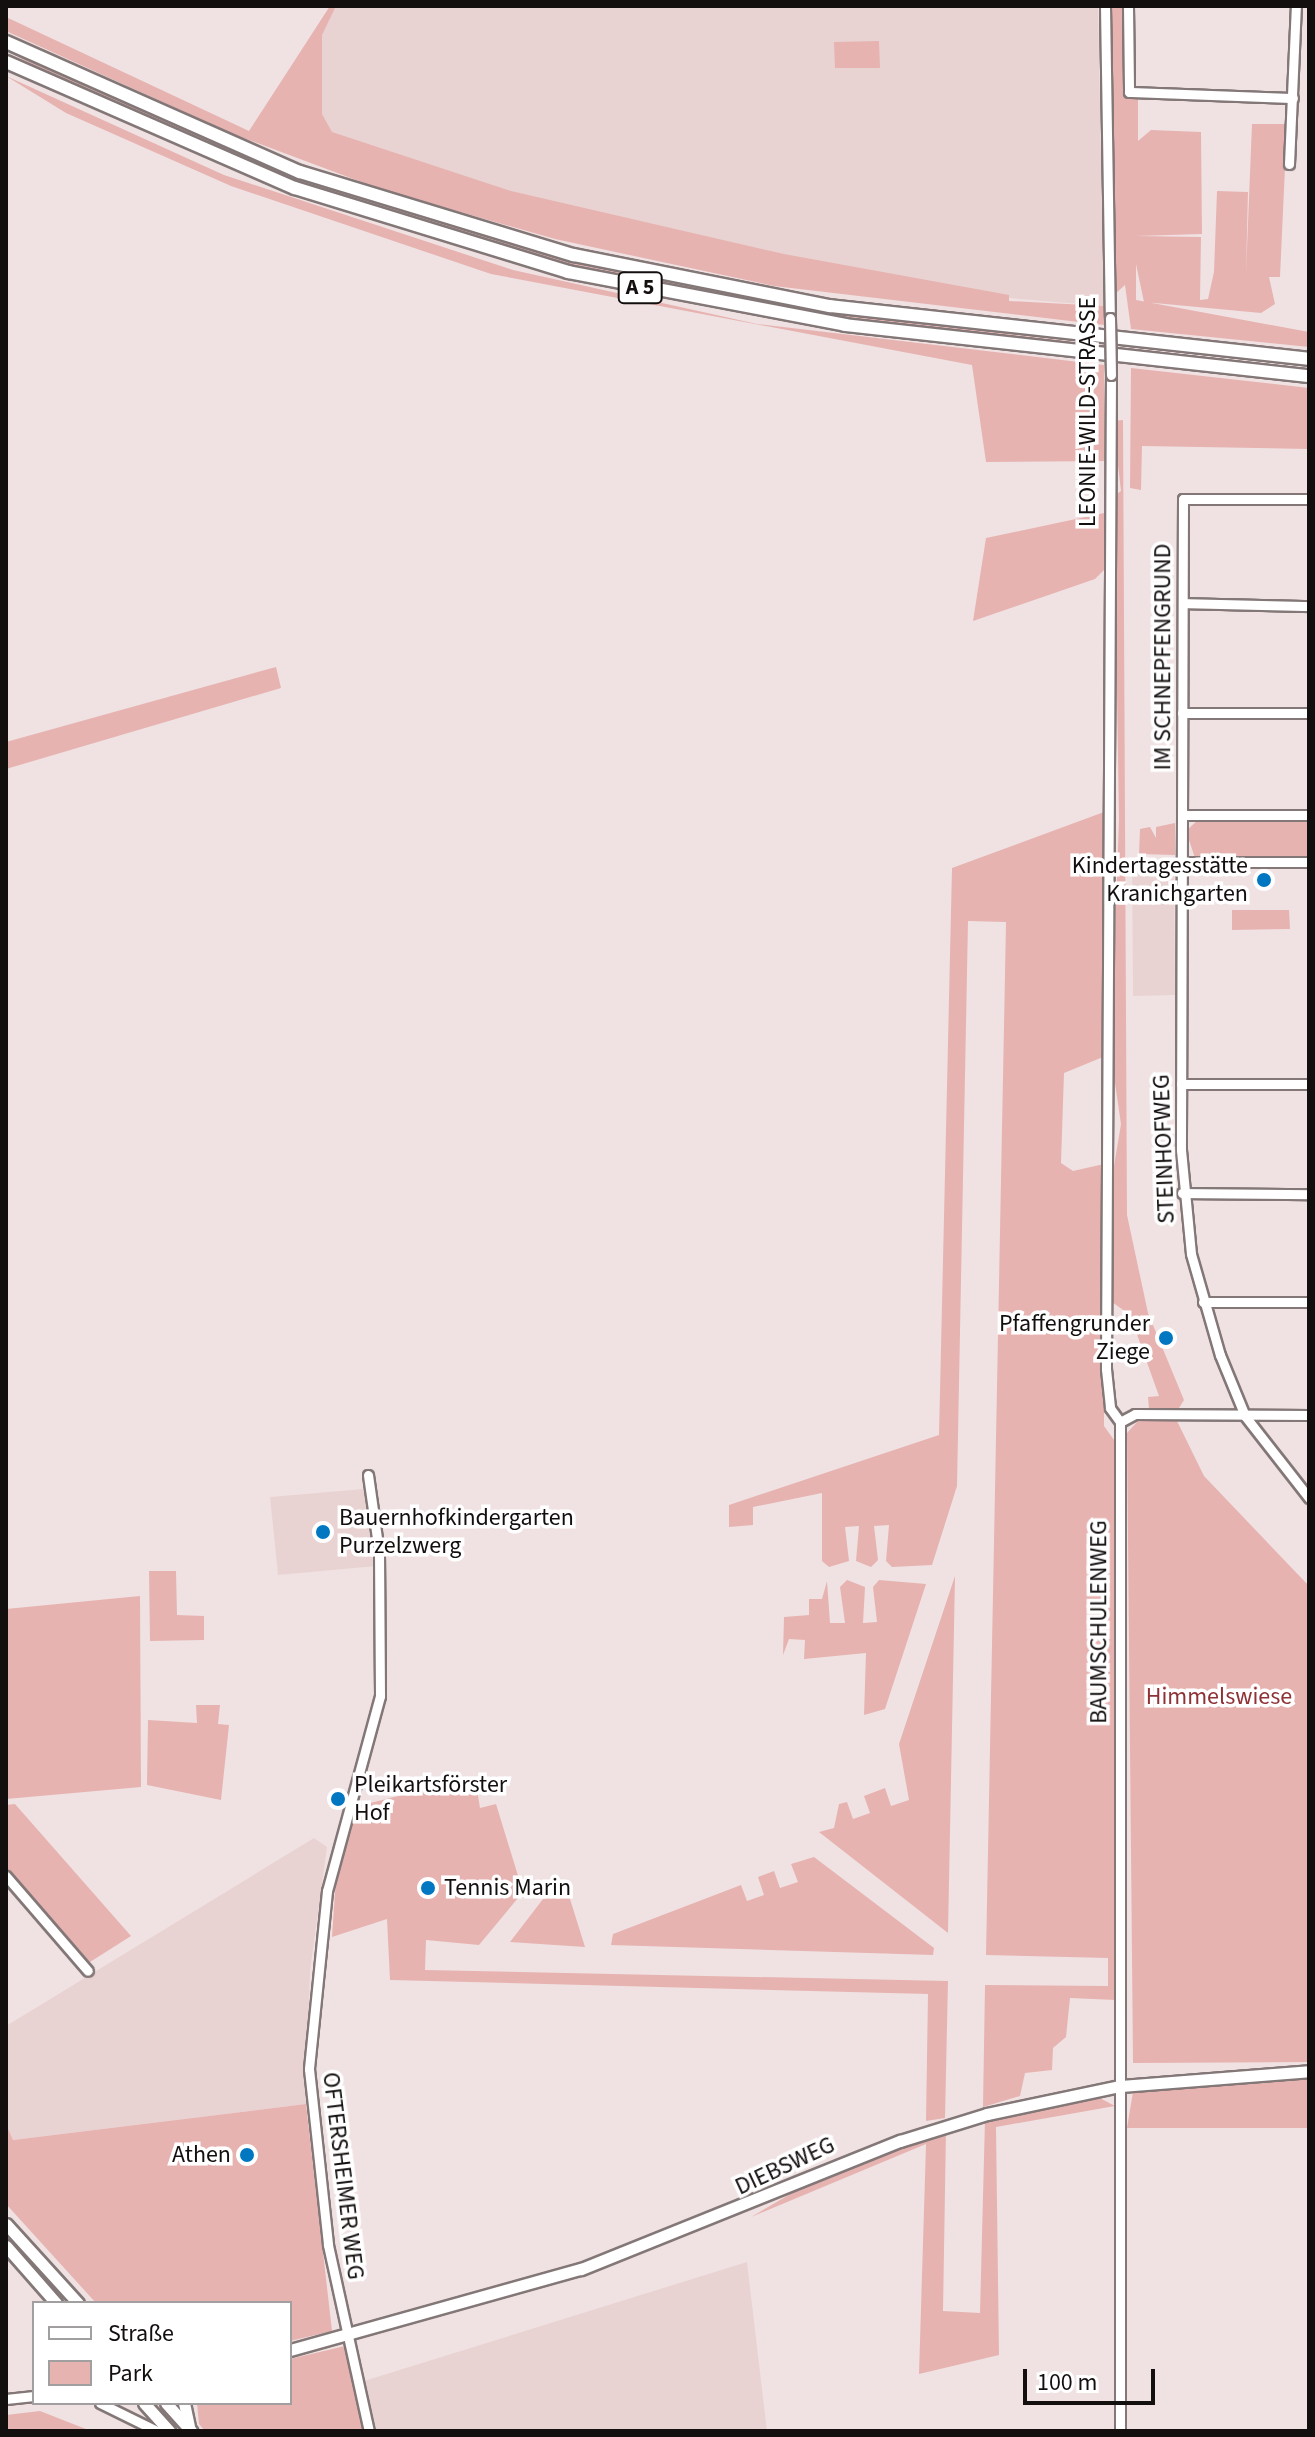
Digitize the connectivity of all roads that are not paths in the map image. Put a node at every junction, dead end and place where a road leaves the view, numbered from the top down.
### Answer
1 (1105, 6) edge
2 (1128, 6) edge
3 (1296, 6) edge
4 (6, 42) edge
5 (6, 62) edge
6 (1293, 98) junction
7 (1289, 164) dead end
8 (1309, 359) edge
9 (1309, 376) edge
10 (1309, 499) edge
11 (1183, 603) junction
12 (1309, 606) edge
13 (1182, 713) junction
14 (1309, 713) edge
15 (1182, 815) junction
16 (1309, 815) edge
17 (1107, 817) joint
18 (1183, 862) junction
19 (1309, 862) edge
20 (1181, 1084) junction
21 (1309, 1084) edge
22 (1182, 1193) junction
23 (1309, 1194) edge
24 (1203, 1302) junction
25 (1309, 1302) edge
26 (1309, 1415) edge
27 (1245, 1416) junction
28 (1120, 1422) junction
29 (368, 1475) dead end
30 (1309, 1498) edge
31 (6, 1876) edge
32 (88, 1971) dead end
33 (1309, 2071) edge
34 (1120, 2086) junction
35 (6, 2224) edge
36 (6, 2246) edge
37 (54, 2301) edge
38 (76, 2301) edge
39 (346, 2336) junction
40 (292, 2350) edge
41 (32, 2396) edge
42 (6, 2399) edge
43 (104, 2405) edge
44 (146, 2405) edge
45 (168, 2405) edge
46 (184, 2405) edge
47 (157, 2431) edge
48 (169, 2431) edge
49 (190, 2431) edge
50 (369, 2431) edge
51 (1120, 2431) edge

1 - 17 street, LEONIE-WILD-STRASSE, bridge
2 - 6 street
3 - 6 street
4 - 8 highway, A 5
5 - 9 highway, A 5
6 - 7 street
10 - 11 street, IM SCHNEPFENGRUND
11 - 12 street
11 - 13 street, IM SCHNEPFENGRUND
13 - 14 street
13 - 15 street, IM SCHNEPFENGRUND
15 - 16 street
15 - 18 street, STEINHOFWEG
17 - 28 street, BAUMSCHULENWEG
18 - 19 street
18 - 20 street, STEINHOFWEG
20 - 21 street
20 - 22 street, STEINHOFWEG
22 - 23 street
22 - 24 street, STEINHOFWEG
24 - 25 street
24 - 27 street, STEINHOFWEG
26 - 27 street
27 - 28 street
27 - 30 street, STEINHOFWEG
28 - 34 street, BAUMSCHULENWEG
29 - 39 street, OFTERSHEIMER WEG
31 - 32 street
33 - 34 main road, DIEBSWEG
34 - 39 main road, DIEBSWEG
34 - 51 street, BAUMSCHULENWEG
35 - 38 main road
36 - 37 main road
39 - 40 main road, DIEBSWEG
39 - 50 street, OFTERSHEIMER WEG
41 - 42 street
43 - 47 street
44 - 48 main road
45 - 49 main road
46 - 49 main road

